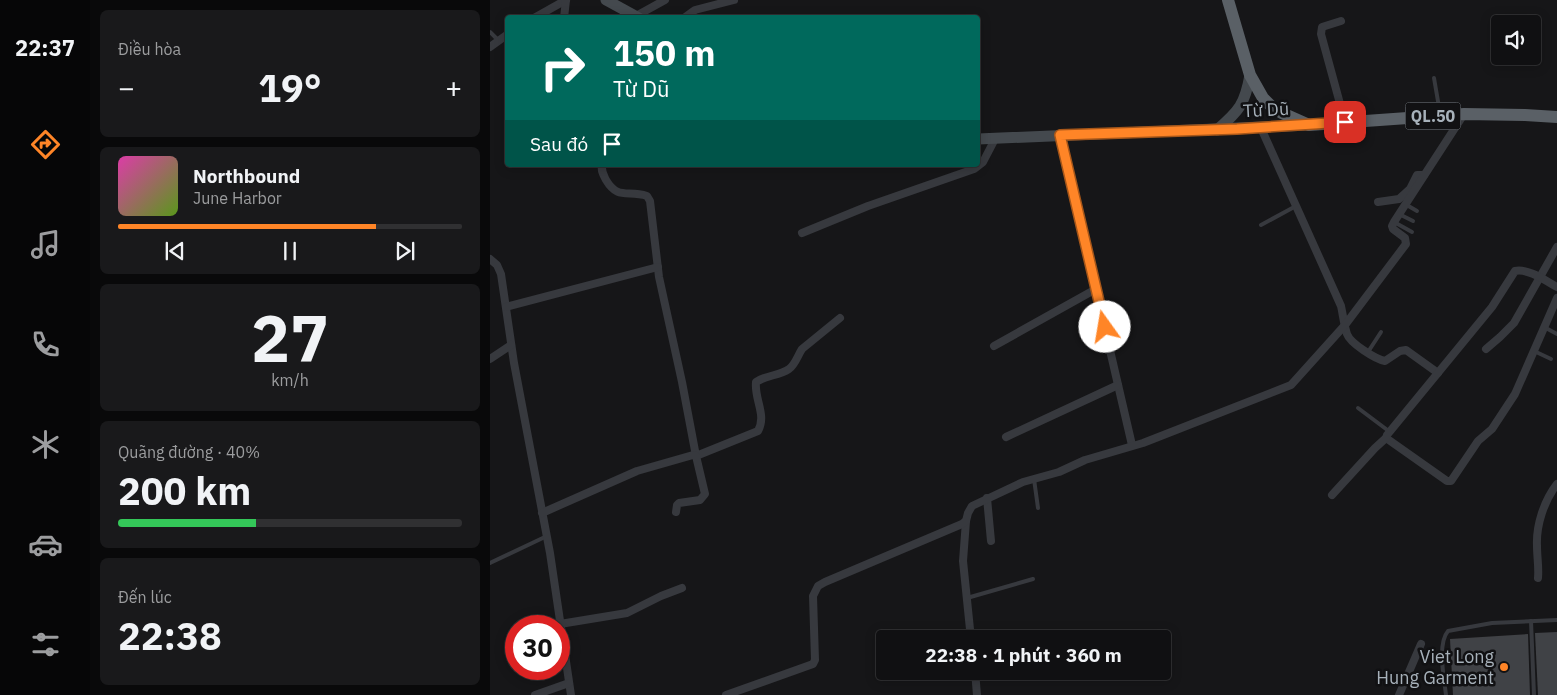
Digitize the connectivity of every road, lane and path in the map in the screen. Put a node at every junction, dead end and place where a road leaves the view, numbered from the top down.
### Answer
1 (606, 0) edge
2 (665, 0) edge
3 (734, 0) edge
4 (1228, 0) edge
5 (539, 15) edge
6 (564, 15) edge
7 (634, 15) edge
8 (641, 15) edge
9 (688, 15) edge
10 (1341, 21) dead end
11 (490, 32) edge
12 (505, 36) edge
13 (498, 40) junction
14 (490, 47) edge
15 (1250, 75) junction
16 (1434, 78) dead end
17 (1464, 114) junction
18 (1441, 116) junction
19 (1557, 117) edge
20 (1345, 122) junction
21 (1308, 125) junction
22 (1262, 128) junction
23 (1217, 130) junction
24 (1060, 135) junction
25 (980, 139) edge
26 (995, 139) junction
27 (980, 164) edge
28 (602, 167) edge
29 (977, 167) edge
30 (1424, 175) junction
31 (1378, 202) dead end
32 (1405, 204) junction
33 (1296, 206) junction
34 (1416, 211) dead end
35 (1399, 214) junction
36 (1413, 221) dead end
37 (1394, 222) junction
38 (1261, 225) dead end
39 (1412, 232) dead end
40 (802, 233) dead end
41 (1557, 247) edge
42 (490, 259) edge
43 (658, 267) junction
44 (1540, 278) junction
45 (1557, 288) edge
46 (1096, 289) junction
47 (1557, 298) edge
48 (506, 307) junction
49 (840, 318) dead end
50 (1345, 326) junction
51 (1544, 327) junction
52 (1381, 332) dead end
53 (1557, 334) edge
54 (511, 345) junction
55 (994, 346) dead end
56 (1486, 349) dead end
57 (1534, 351) junction
58 (1368, 352) junction
59 (490, 359) edge
60 (1551, 359) dead end
61 (1438, 373) junction
62 (1118, 385) junction
63 (1358, 408) dead end
64 (1388, 435) junction
65 (1006, 437) dead end
66 (1132, 445) junction
67 (696, 456) junction
68 (1034, 479) junction
69 (1557, 484) edge
70 (1332, 495) dead end
71 (987, 498) junction
72 (1038, 508) dead end
73 (676, 512) dead end
74 (542, 513) junction
75 (961, 524) junction
76 (547, 536) junction
77 (992, 540) dead end
78 (490, 563) edge
79 (1538, 578) dead end
80 (1033, 579) dead end
81 (682, 588) dead end
82 (967, 598) junction
83 (559, 615) edge
84 (1557, 620) edge
85 (1531, 621) junction
86 (570, 622) edge
87 (970, 630) edge
88 (1421, 644) dead end
89 (976, 680) edge
90 (569, 682) joint
91 (535, 695) edge
92 (570, 695) edge
93 (726, 695) edge
94 (977, 695) edge
95 (1399, 695) edge
96 (1446, 695) edge
97 (1534, 695) edge

1 - 7 main road
2 - 8 street
3 - 9 street
4 - 15 highway
5 - 6 street
10 - 20 street
11 - 13 lane
12 - 13 street
13 - 14 street
15 - 21 highway
15 - 23 main road
16 - 18 lane
17 - 18 highway, Từ Dũ / QL.50
17 - 19 highway, Từ Dũ / QL.50
17 - 30 street
18 - 20 highway, Từ Dũ / QL.50
20 - 21 highway, Từ Dũ / QL.50
21 - 22 main road, Từ Dũ
22 - 23 main road, Từ Dũ
22 - 33 street
23 - 24 main road, Từ Dũ
24 - 26 main road, Từ Dũ
24 - 46 street
25 - 26 main road, Từ Dũ
26 - 27 street
28 - 43 street
29 - 40 street
30 - 31 street
30 - 32 street
32 - 34 lane
32 - 35 street
33 - 38 lane
33 - 50 street
35 - 36 lane
35 - 37 street
37 - 39 lane
37 - 50 street
41 - 44 street
42 - 48 street
43 - 48 street
43 - 67 street
44 - 45 street
44 - 56 street
44 - 61 street
46 - 55 street
46 - 62 street
47 - 51 street
48 - 54 street
49 - 67 street
50 - 58 street
50 - 66 street
51 - 53 lane
51 - 57 street
52 - 58 lane
54 - 59 street
54 - 74 street
57 - 60 lane
57 - 64 street
58 - 61 street
61 - 64 street
62 - 65 street
62 - 66 street
63 - 64 lane
64 - 70 street
66 - 68 street
67 - 73 street
67 - 74 street
68 - 71 street
68 - 72 lane
69 - 79 street
71 - 75 street
71 - 77 street
74 - 76 street
75 - 82 street
75 - 93 street
76 - 78 lane
76 - 83 street
80 - 82 lane
81 - 86 street
82 - 87 street
84 - 85 lane
85 - 96 lane
85 - 97 lane
88 - 95 street
89 - 94 street
90 - 91 street
90 - 92 street

